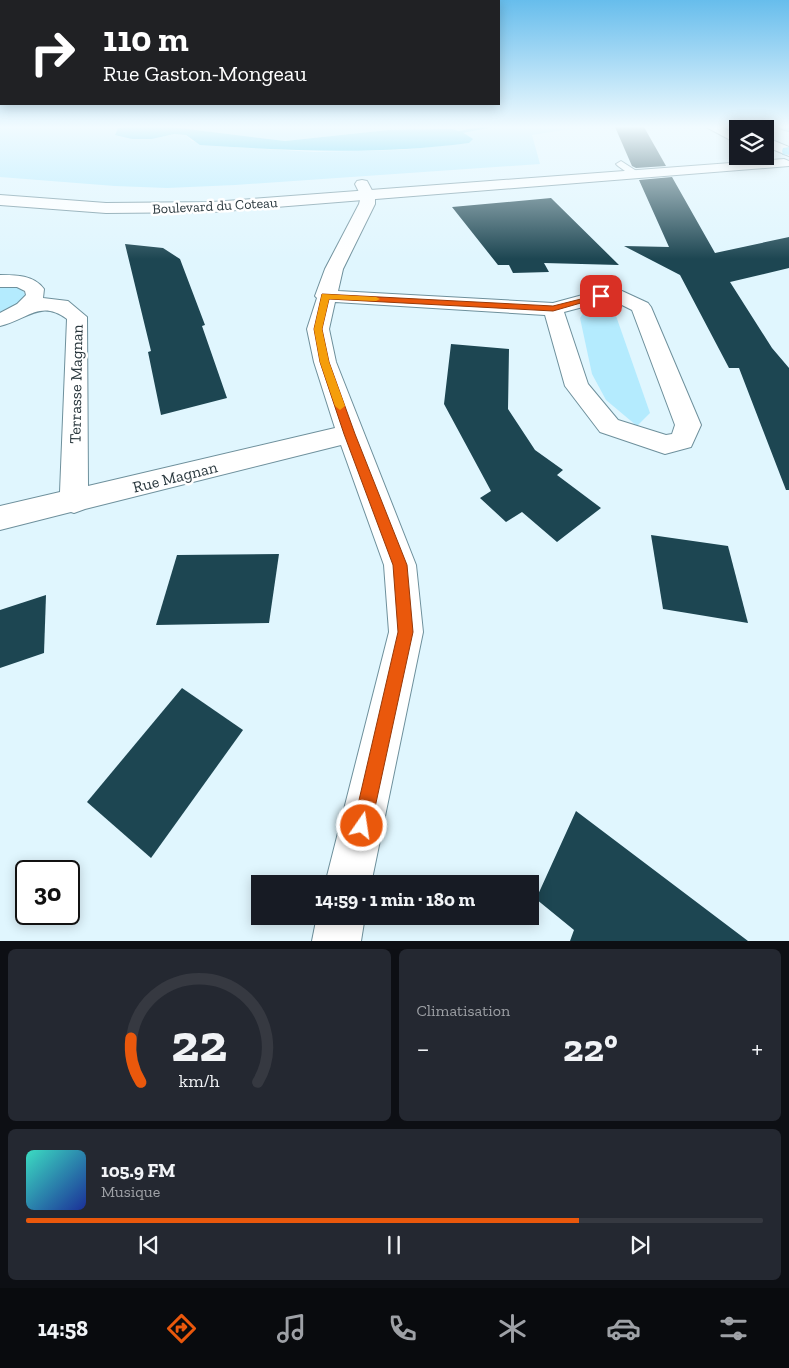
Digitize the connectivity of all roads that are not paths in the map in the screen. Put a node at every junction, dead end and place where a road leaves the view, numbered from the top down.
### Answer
1 (553, 171) edge
2 (631, 171) edge
3 (661, 171) edge
4 (635, 174) junction
5 (43, 189) dead end
6 (365, 190) junction
7 (0, 200) edge
8 (0, 281) edge
9 (325, 296) junction
10 (31, 304) junction
11 (553, 309) junction
12 (0, 320) edge
13 (350, 434) junction
14 (74, 502) junction
15 (0, 518) edge
16 (350, 875) edge
17 (339, 925) edge
18 (336, 940) edge

1 - 6 street, Boulevard du Coteau
2 - 4 lane
3 - 4 street, Boulevard du Coteau
4 - 6 street, Boulevard du Coteau
5 - 6 street, Boulevard du Coteau
6 - 7 street, Boulevard du Coteau
6 - 9 street
8 - 10 street
9 - 11 street
9 - 13 street
10 - 12 street
10 - 14 street, Terrasse Magnan
11 - 11 street
13 - 14 street, Rue Magnan
13 - 16 street
14 - 15 street, Rue Magnan
17 - 18 street

